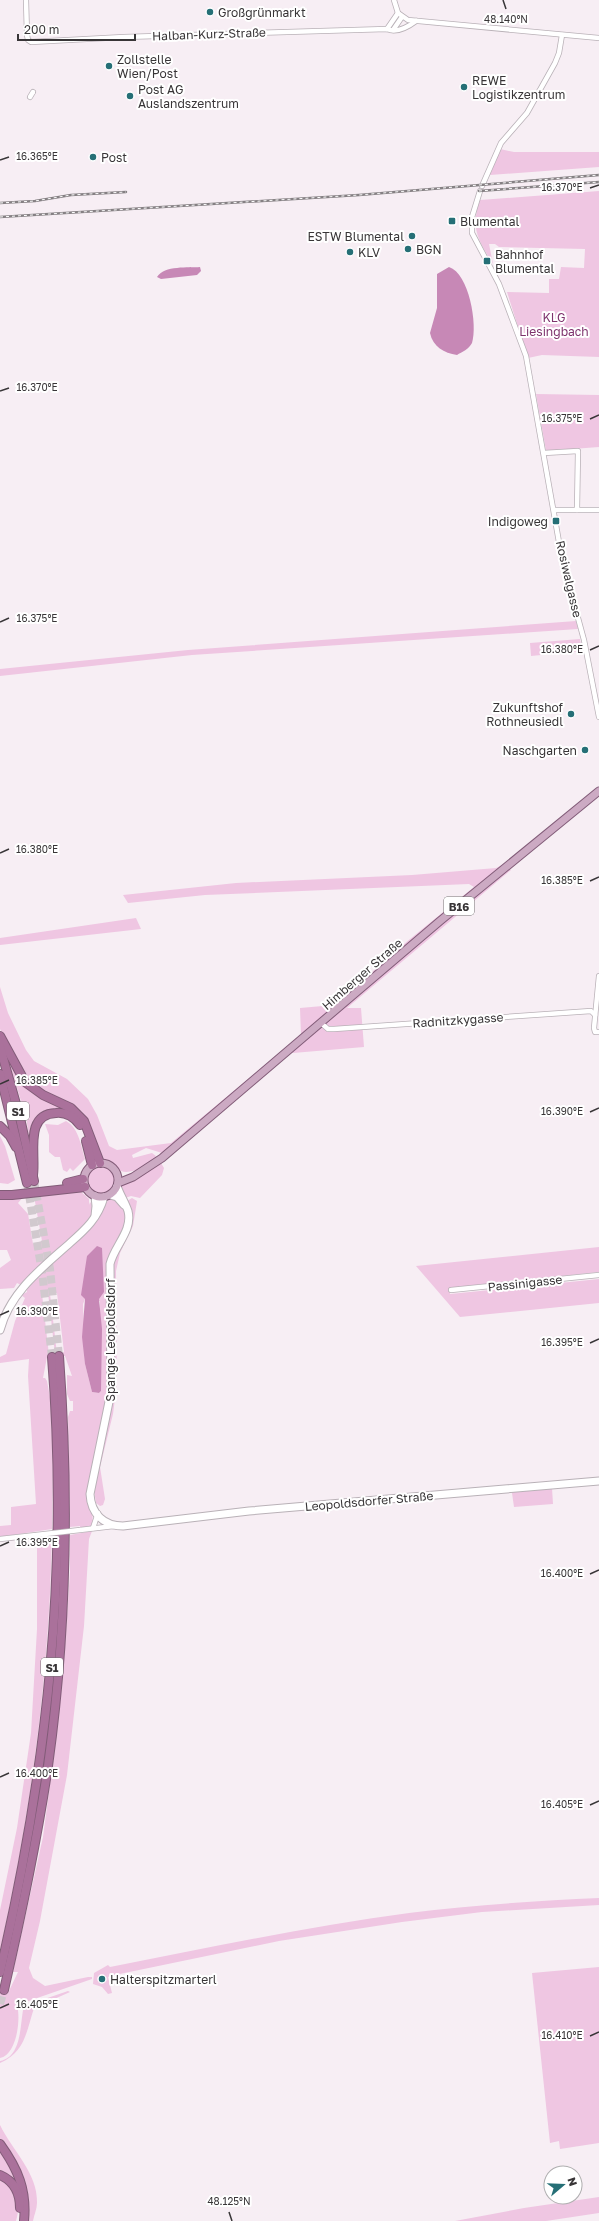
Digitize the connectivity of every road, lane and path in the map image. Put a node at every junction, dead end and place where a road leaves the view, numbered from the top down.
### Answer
1 (26, 0) edge
2 (394, 0) edge
3 (400, 15) junction
4 (416, 21) junction
5 (390, 29) junction
6 (562, 35) junction
7 (599, 38) edge
8 (33, 92) dead end
9 (30, 97) dead end
10 (544, 453) junction
11 (554, 510) junction
12 (577, 510) junction
13 (599, 510) edge
14 (599, 717) edge
15 (599, 791) edge
16 (599, 976) edge
17 (595, 1014) junction
18 (321, 1023) junction
19 (597, 1032) edge
20 (0, 1036) edge
21 (0, 1047) edge
22 (0, 1074) edge
23 (0, 1126) edge
24 (21, 1156) junction
25 (100, 1163) junction
26 (92, 1165) junction
27 (117, 1173) junction
28 (139, 1173) junction
29 (32, 1179) junction
30 (84, 1183) junction
31 (117, 1184) junction
32 (0, 1190) edge
33 (0, 1195) edge
34 (95, 1196) junction
35 (107, 1196) junction
36 (127, 1207) junction
37 (95, 1218) junction
38 (599, 1275) edge
39 (451, 1290) dead end
40 (0, 1330) edge
41 (599, 1481) edge
42 (98, 1513) junction
43 (109, 1522) junction
44 (138, 1523) junction
45 (118, 1526) junction
46 (93, 1528) junction
47 (0, 1539) edge
48 (0, 1972) edge
49 (4, 1990) dead end
50 (0, 2144) edge
51 (0, 2175) edge
52 (19, 2221) edge
53 (24, 2221) edge

1 - 5 street, Halban-Kurz-Straße
2 - 3 street
3 - 4 street
3 - 5 street
4 - 5 street, Halban-Kurz-Straße
4 - 6 street
6 - 7 street
6 - 10 street, Rosiwalgasse
8 - 9 street
10 - 11 street, Rosiwalgasse
10 - 12 street
11 - 12 street
11 - 14 street, Rosiwalgasse
12 - 13 street
15 - 18 main road, Himberger Straße / B16
16 - 17 street
17 - 18 street, Radnitzkygasse
17 - 19 street
18 - 28 main road, Himberger Straße / B16
20 - 25 highway
21 - 29 highway, S1
22 - 24 highway, S1
23 - 24 highway
24 - 29 highway, S1
25 - 26 main road
25 - 27 main road
26 - 29 highway
26 - 30 main road
27 - 28 main road
27 - 31 main road
28 - 31 main road, Himberger Straße / B16
30 - 32 highway
30 - 33 highway
30 - 34 main road
31 - 35 main road
31 - 36 main road, Spange Leopoldsdorf
34 - 35 main road
34 - 37 main road
35 - 36 main road
35 - 37 main road
36 - 42 main road, Spange Leopoldsdorf
37 - 40 main road
38 - 39 street, Passinigasse
41 - 44 main road, Leopoldsdorfer Straße
42 - 43 main road
42 - 46 street
43 - 44 main road, Leopoldsdorfer Straße
43 - 45 main road, Leopoldsdorfer Straße
43 - 46 street, Leopoldsdorfer Straße
44 - 45 main road, Leopoldsdorfer Straße
45 - 46 street, Leopoldsdorfer Straße
46 - 47 street, Leopoldsdorfer Straße, bridge
48 - 49 highway, S1
50 - 53 highway
51 - 52 highway

